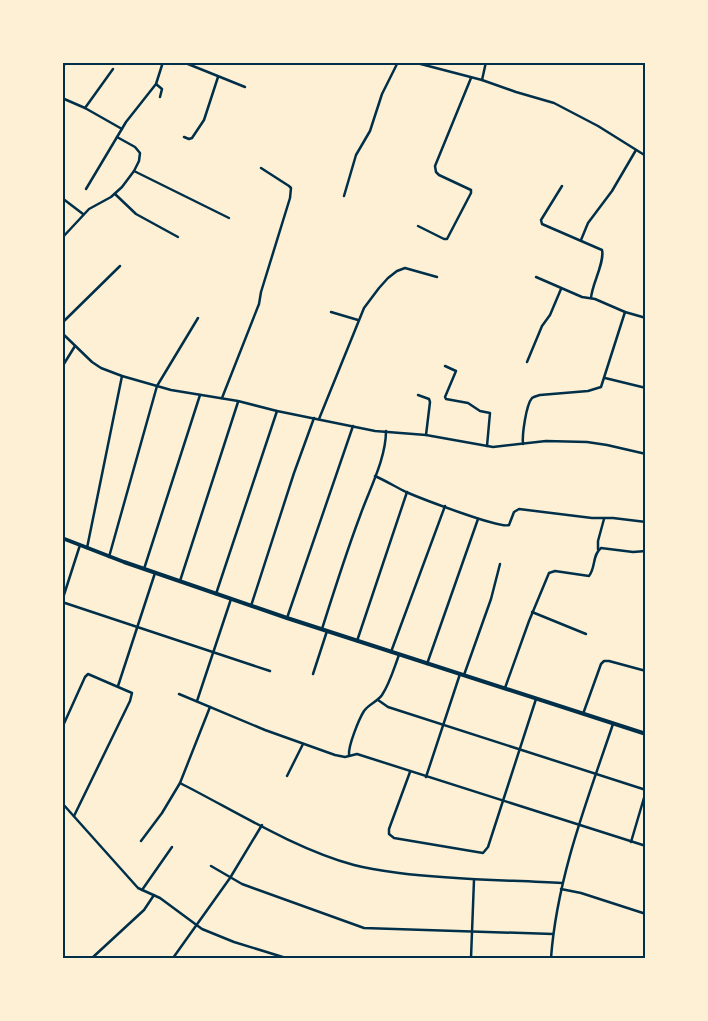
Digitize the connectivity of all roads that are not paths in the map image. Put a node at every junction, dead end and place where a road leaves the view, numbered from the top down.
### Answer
1 (66, 62) edge
2 (163, 62) edge
3 (183, 62) edge
4 (398, 62) edge
5 (413, 62) edge
6 (486, 62) edge
7 (62, 68) edge
8 (113, 69) dead end
9 (218, 77) junction
10 (472, 78) junction
11 (482, 80) junction
12 (156, 84) junction
13 (245, 87) dead end
14 (160, 97) dead end
15 (62, 98) edge
16 (85, 108) junction
17 (122, 129) junction
18 (117, 137) junction
19 (184, 137) dead end
20 (636, 150) junction
21 (646, 156) edge
22 (261, 168) dead end
23 (134, 171) junction
24 (562, 186) dead end
25 (86, 189) dead end
26 (115, 194) junction
27 (344, 196) dead end
28 (62, 198) edge
29 (83, 214) junction
30 (229, 218) dead end
31 (418, 226) dead end
32 (178, 237) dead end
33 (62, 238) edge
34 (581, 240) junction
35 (120, 266) dead end
36 (437, 277) dead end
37 (536, 277) dead end
38 (562, 288) junction
39 (591, 298) junction
40 (331, 312) dead end
41 (625, 312) junction
42 (198, 318) dead end
43 (646, 318) edge
44 (358, 320) junction
45 (62, 323) edge
46 (62, 333) edge
47 (75, 346) junction
48 (527, 362) dead end
49 (445, 366) dead end
50 (62, 367) edge
51 (122, 376) junction
52 (604, 378) junction
53 (157, 386) junction
54 (646, 388) edge
55 (200, 395) junction
56 (418, 395) dead end
57 (222, 398) junction
58 (238, 401) junction
59 (277, 412) junction
60 (314, 418) junction
61 (319, 419) junction
62 (353, 426) junction
63 (386, 431) junction
64 (426, 436) junction
65 (523, 444) junction
66 (487, 446) junction
67 (646, 454) edge
68 (375, 476) junction
69 (407, 492) junction
70 (445, 506) junction
71 (478, 519) junction
72 (604, 519) junction
73 (646, 522) edge
74 (62, 538) edge
75 (80, 545) junction
76 (87, 548) junction
77 (598, 549) junction
78 (646, 551) edge
79 (110, 557) junction
80 (500, 564) dead end
81 (144, 569) junction
82 (155, 573) junction
83 (180, 581) junction
84 (216, 594) junction
85 (231, 599) junction
86 (62, 601) edge
87 (251, 606) junction
88 (532, 612) junction
89 (287, 618) junction
90 (138, 626) junction
91 (322, 629) junction
92 (327, 631) junction
93 (586, 634) dead end
94 (357, 641) junction
95 (391, 652) junction
96 (214, 653) junction
97 (400, 655) junction
98 (427, 664) junction
99 (270, 671) dead end
100 (646, 671) edge
101 (313, 674) dead end
102 (462, 675) junction
103 (118, 686) junction
104 (504, 688) junction
105 (179, 694) dead end
106 (536, 698) junction
107 (378, 700) junction
108 (197, 701) junction
109 (210, 707) junction
110 (583, 714) junction
111 (614, 723) junction
112 (443, 724) junction
113 (62, 728) edge
114 (646, 734) edge
115 (304, 744) junction
116 (518, 750) junction
117 (349, 755) junction
118 (410, 772) junction
119 (596, 775) junction
120 (288, 776) dead end
121 (426, 777) junction
122 (180, 783) junction
123 (646, 791) edge
124 (502, 801) junction
125 (62, 802) edge
126 (74, 816) junction
127 (262, 826) junction
128 (579, 826) junction
129 (141, 841) dead end
130 (631, 842) junction
131 (646, 846) edge
132 (172, 847) dead end
133 (211, 866) dead end
134 (230, 878) junction
135 (474, 880) junction
136 (562, 883) junction
137 (560, 889) junction
138 (142, 890) junction
139 (154, 895) junction
140 (646, 914) edge
141 (197, 925) junction
142 (471, 932) junction
143 (553, 934) junction
144 (276, 957) edge
145 (92, 958) edge
146 (173, 958) edge
147 (286, 958) edge
148 (471, 958) edge
149 (551, 958) edge

1 - 7 street
2 - 12 street
3 - 9 street
4 - 27 street
5 - 10 street
6 - 11 street
8 - 16 street
9 - 13 street
9 - 19 street
10 - 11 street
10 - 31 street
11 - 20 street
12 - 14 street
12 - 17 street
15 - 16 street
16 - 17 street
17 - 18 street
18 - 23 street
18 - 25 street
20 - 21 street
20 - 34 street
22 - 57 street
23 - 26 street
23 - 30 street
24 - 34 street
26 - 29 street
26 - 32 street
28 - 29 street
29 - 33 street
34 - 39 street
35 - 45 street
36 - 44 street
37 - 38 street
38 - 39 street
38 - 48 street
39 - 41 street
40 - 44 street
41 - 43 street
41 - 52 street
42 - 53 street
44 - 61 street
46 - 47 street
47 - 50 street
47 - 51 street
49 - 66 street
51 - 53 street
51 - 76 street
52 - 54 street
52 - 65 street
53 - 55 street
53 - 79 street
55 - 57 street
55 - 81 street
56 - 64 street
57 - 58 street
58 - 59 street
58 - 83 street
59 - 60 street
59 - 84 street
60 - 61 street
60 - 87 street
61 - 62 street
62 - 63 street
62 - 89 street
63 - 64 street
63 - 68 street
64 - 66 street
65 - 66 street
65 - 67 street
68 - 69 street
68 - 91 street
69 - 70 street
69 - 94 street
70 - 71 street
70 - 95 street
71 - 72 street
71 - 98 street
72 - 73 street
72 - 77 street
74 - 75 main road
75 - 76 main road
75 - 86 street
76 - 79 main road
77 - 78 street
77 - 88 street
79 - 81 main road
80 - 102 street
81 - 82 main road
82 - 83 main road
82 - 90 street
83 - 84 main road
84 - 85 main road
85 - 87 main road
85 - 96 street
86 - 90 street
87 - 89 main road
88 - 93 street
88 - 104 street
89 - 91 main road
90 - 96 street
90 - 103 street
91 - 92 main road
92 - 94 main road
92 - 101 street
94 - 95 main road
95 - 97 main road
96 - 99 street
96 - 108 street
97 - 98 main road
97 - 107 street
98 - 102 main road
100 - 110 street
102 - 104 main road
102 - 112 street
103 - 113 street
103 - 126 street
104 - 106 main road
105 - 108 street
106 - 110 main road
106 - 116 street
107 - 112 street
107 - 117 street
108 - 109 street
109 - 115 street
109 - 122 street
110 - 111 main road
111 - 114 main road
111 - 119 street
112 - 116 street
112 - 121 street
115 - 117 street
115 - 120 street
116 - 119 street
116 - 124 street
117 - 118 street
118 - 121 street
118 - 124 street
119 - 123 street
119 - 128 street
121 - 124 street
122 - 127 street
122 - 129 street
123 - 130 street
124 - 128 street
125 - 126 street
126 - 138 street
127 - 134 street
127 - 135 street
128 - 130 street
128 - 136 street
130 - 131 street
132 - 138 street
133 - 134 street
134 - 141 street
134 - 142 street
135 - 136 street
135 - 142 street
136 - 137 street
137 - 140 street
137 - 143 street
138 - 139 street
139 - 141 street
139 - 145 street
141 - 144 street
141 - 146 street
142 - 143 street
142 - 148 street
143 - 149 street
144 - 147 street

